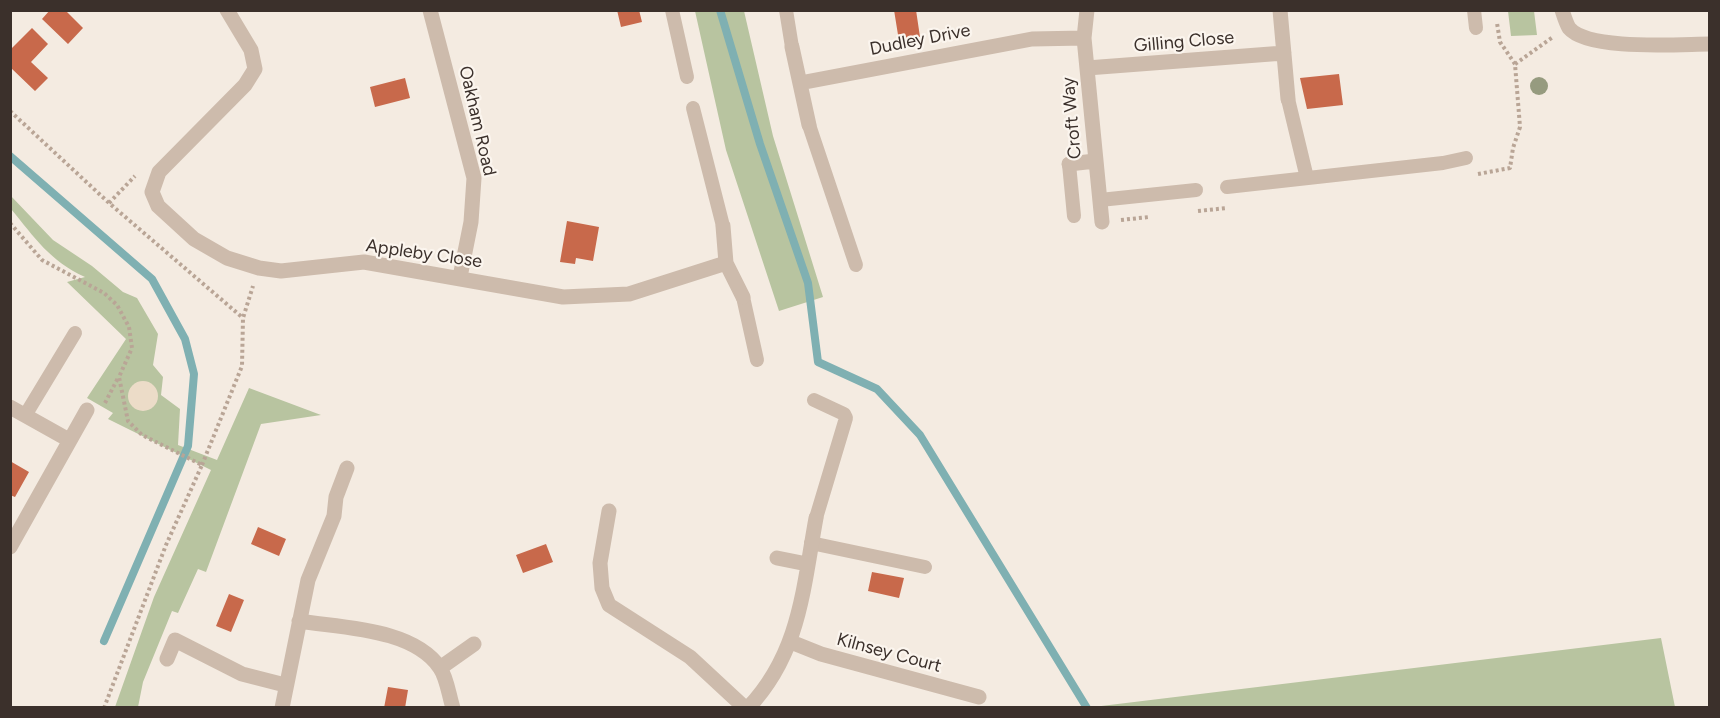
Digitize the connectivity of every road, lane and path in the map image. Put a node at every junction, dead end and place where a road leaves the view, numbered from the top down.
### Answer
1 (227, 10) edge
2 (430, 10) edge
3 (672, 10) edge
4 (786, 10) edge
5 (1087, 10) edge
6 (1280, 10) edge
7 (1474, 10) edge
8 (1562, 10) edge
9 (1497, 21) dead end
10 (1569, 27) junction
11 (1476, 28) dead end
12 (1084, 38) junction
13 (1500, 42) dead end
14 (1710, 44) edge
15 (792, 46) joint
16 (1284, 53) junction
17 (1515, 64) dead end
18 (1087, 68) junction
19 (687, 77) dead end
20 (800, 83) junction
21 (1288, 99) joint
22 (693, 108) dead end
23 (10, 111) edge
24 (809, 125) joint
25 (1466, 158) dead end
26 (1095, 161) junction
27 (1069, 164) joint
28 (1307, 178) junction
29 (1227, 187) dead end
30 (1196, 190) dead end
31 (1100, 200) junction
32 (1074, 216) dead end
33 (1102, 222) dead end
34 (10, 223) edge
35 (723, 226) joint
36 (726, 263) junction
37 (856, 265) dead end
38 (259, 268) junction
39 (460, 277) junction
40 (743, 297) joint
41 (243, 318) junction
42 (75, 333) dead end
43 (757, 360) dead end
44 (814, 400) dead end
45 (10, 407) edge
46 (87, 410) dead end
47 (26, 414) junction
48 (69, 440) junction
49 (202, 465) junction
50 (347, 468) dead end
51 (609, 511) dead end
52 (816, 518) joint
53 (811, 543) junction
54 (10, 547) edge
55 (777, 558) dead end
56 (807, 564) junction
57 (925, 567) dead end
58 (299, 621) junction
59 (791, 642) junction
60 (474, 644) dead end
61 (167, 659) dead end
62 (440, 668) junction
63 (285, 686) junction
64 (979, 697) dead end
65 (104, 708) edge
66 (282, 708) edge
67 (453, 708) edge
68 (746, 708) edge

1 - 38 street, Appleby Close
2 - 39 street, Oakham Road
3 - 19 lane
4 - 15 lane
5 - 12 street, Croft Way
6 - 16 street
7 - 11 lane
8 - 10 street
9 - 13 path
10 - 14 street
10 - 17 path
12 - 18 street, Croft Way
12 - 20 street, Dudley Drive
15 - 20 street
16 - 18 street, Gilling Close
16 - 21 street
18 - 26 street, Croft Way
20 - 24 street
21 - 28 lane
22 - 35 lane
23 - 41 path
24 - 37 lane
25 - 28 lane
26 - 27 street
26 - 31 street, Croft Way
27 - 32 lane
28 - 29 lane
30 - 31 lane
31 - 33 street, Croft Way
34 - 49 path
35 - 36 street
36 - 39 street, Appleby Close
36 - 40 street
38 - 39 street, Appleby Close
38 - 41 path
40 - 43 lane
41 - 49 path
42 - 47 lane
44 - 52 lane
45 - 47 street
46 - 48 street
47 - 48 street
48 - 54 street
49 - 65 path
50 - 58 street
51 - 68 street
52 - 53 street
53 - 56 street
53 - 57 lane
55 - 56 street
56 - 59 street
58 - 62 street
58 - 63 street
59 - 64 street, Kilnsey Court
59 - 68 street
60 - 62 street
61 - 63 street
62 - 67 street
63 - 66 street

